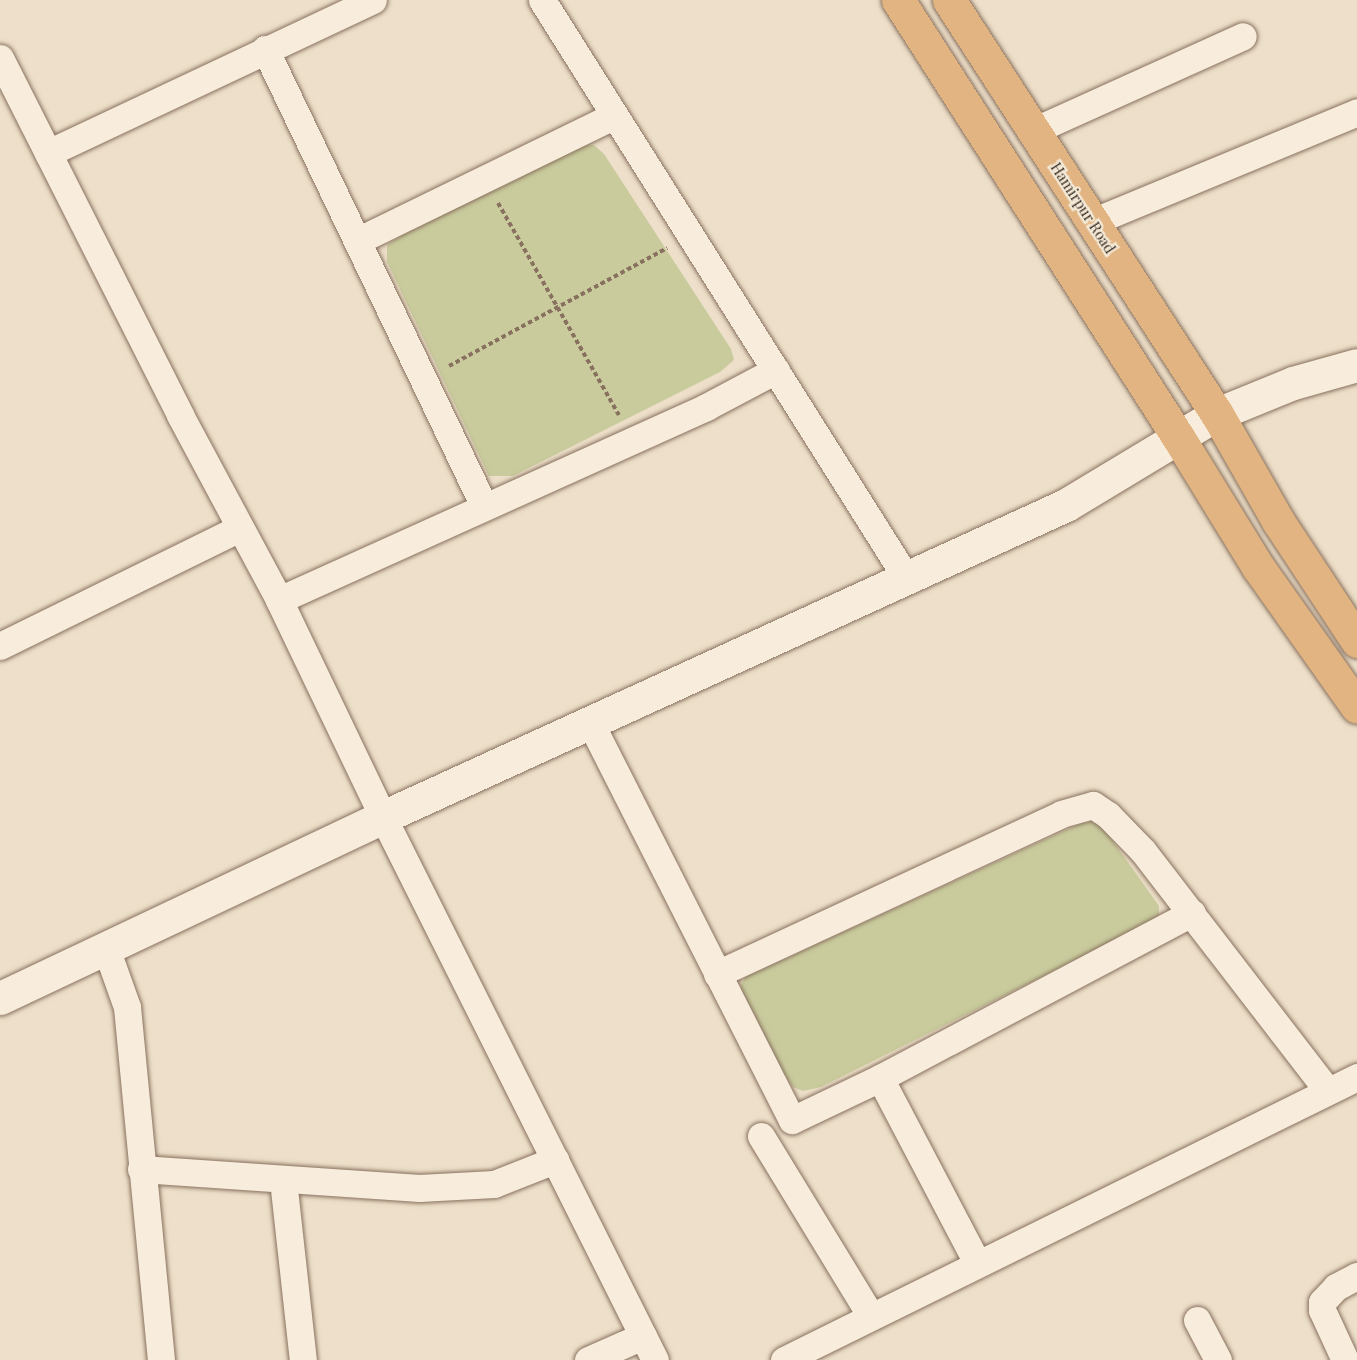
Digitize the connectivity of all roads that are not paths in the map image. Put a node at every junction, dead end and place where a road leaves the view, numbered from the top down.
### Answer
1 (373, 0) edge
2 (542, 0) edge
3 (898, 0) edge
4 (949, 0) edge
5 (1243, 36) dead end
6 (265, 49) junction
7 (0, 58) edge
8 (1357, 112) edge
9 (613, 116) junction
10 (1033, 132) junction
11 (48, 153) junction
12 (1092, 222) junction
13 (357, 241) junction
14 (1357, 365) edge
15 (776, 370) junction
16 (1217, 414) junction
17 (1178, 437) junction
18 (484, 506) junction
19 (240, 528) junction
20 (907, 579) junction
21 (279, 600) junction
22 (1357, 641) edge
23 (0, 646) edge
24 (1357, 707) edge
25 (591, 724) junction
26 (383, 817) junction
27 (1192, 913) junction
28 (106, 948) junction
29 (717, 974) junction
30 (0, 998) edge
31 (1357, 1077) edge
32 (880, 1078) junction
33 (1328, 1091) junction
34 (761, 1136) dead end
35 (555, 1160) junction
36 (141, 1169) junction
37 (283, 1179) junction
38 (977, 1263) junction
39 (1357, 1276) edge
40 (871, 1316) junction
41 (1197, 1320) dead end
42 (649, 1348) edge
43 (161, 1360) edge
44 (303, 1360) edge
45 (588, 1360) edge
46 (784, 1360) edge
47 (1218, 1360) edge
48 (1345, 1360) edge

1 - 6 street
2 - 9 street
3 - 17 highway
4 - 10 highway, Hamirpur Road
5 - 10 street
6 - 11 street
6 - 13 street
7 - 11 street
8 - 12 street
9 - 13 street
9 - 15 street
10 - 12 highway, Hamirpur Road
11 - 19 street
12 - 16 highway, Hamirpur Road
13 - 18 street
14 - 16 street
15 - 18 street
15 - 20 street
16 - 17 street
16 - 22 highway, Hamirpur Road
17 - 20 street
17 - 24 highway
18 - 21 street
19 - 21 street
19 - 23 street
20 - 25 street
21 - 26 street
25 - 26 street
25 - 29 street
26 - 28 street
26 - 35 street
27 - 29 street
27 - 32 street
27 - 33 street
28 - 30 street
28 - 36 street
29 - 32 street
31 - 33 street
32 - 38 street
33 - 38 street
34 - 40 street
35 - 37 street
35 - 42 street
36 - 37 street
36 - 43 street
37 - 44 street
38 - 40 street
39 - 48 street
40 - 46 street
41 - 47 street
42 - 45 street

